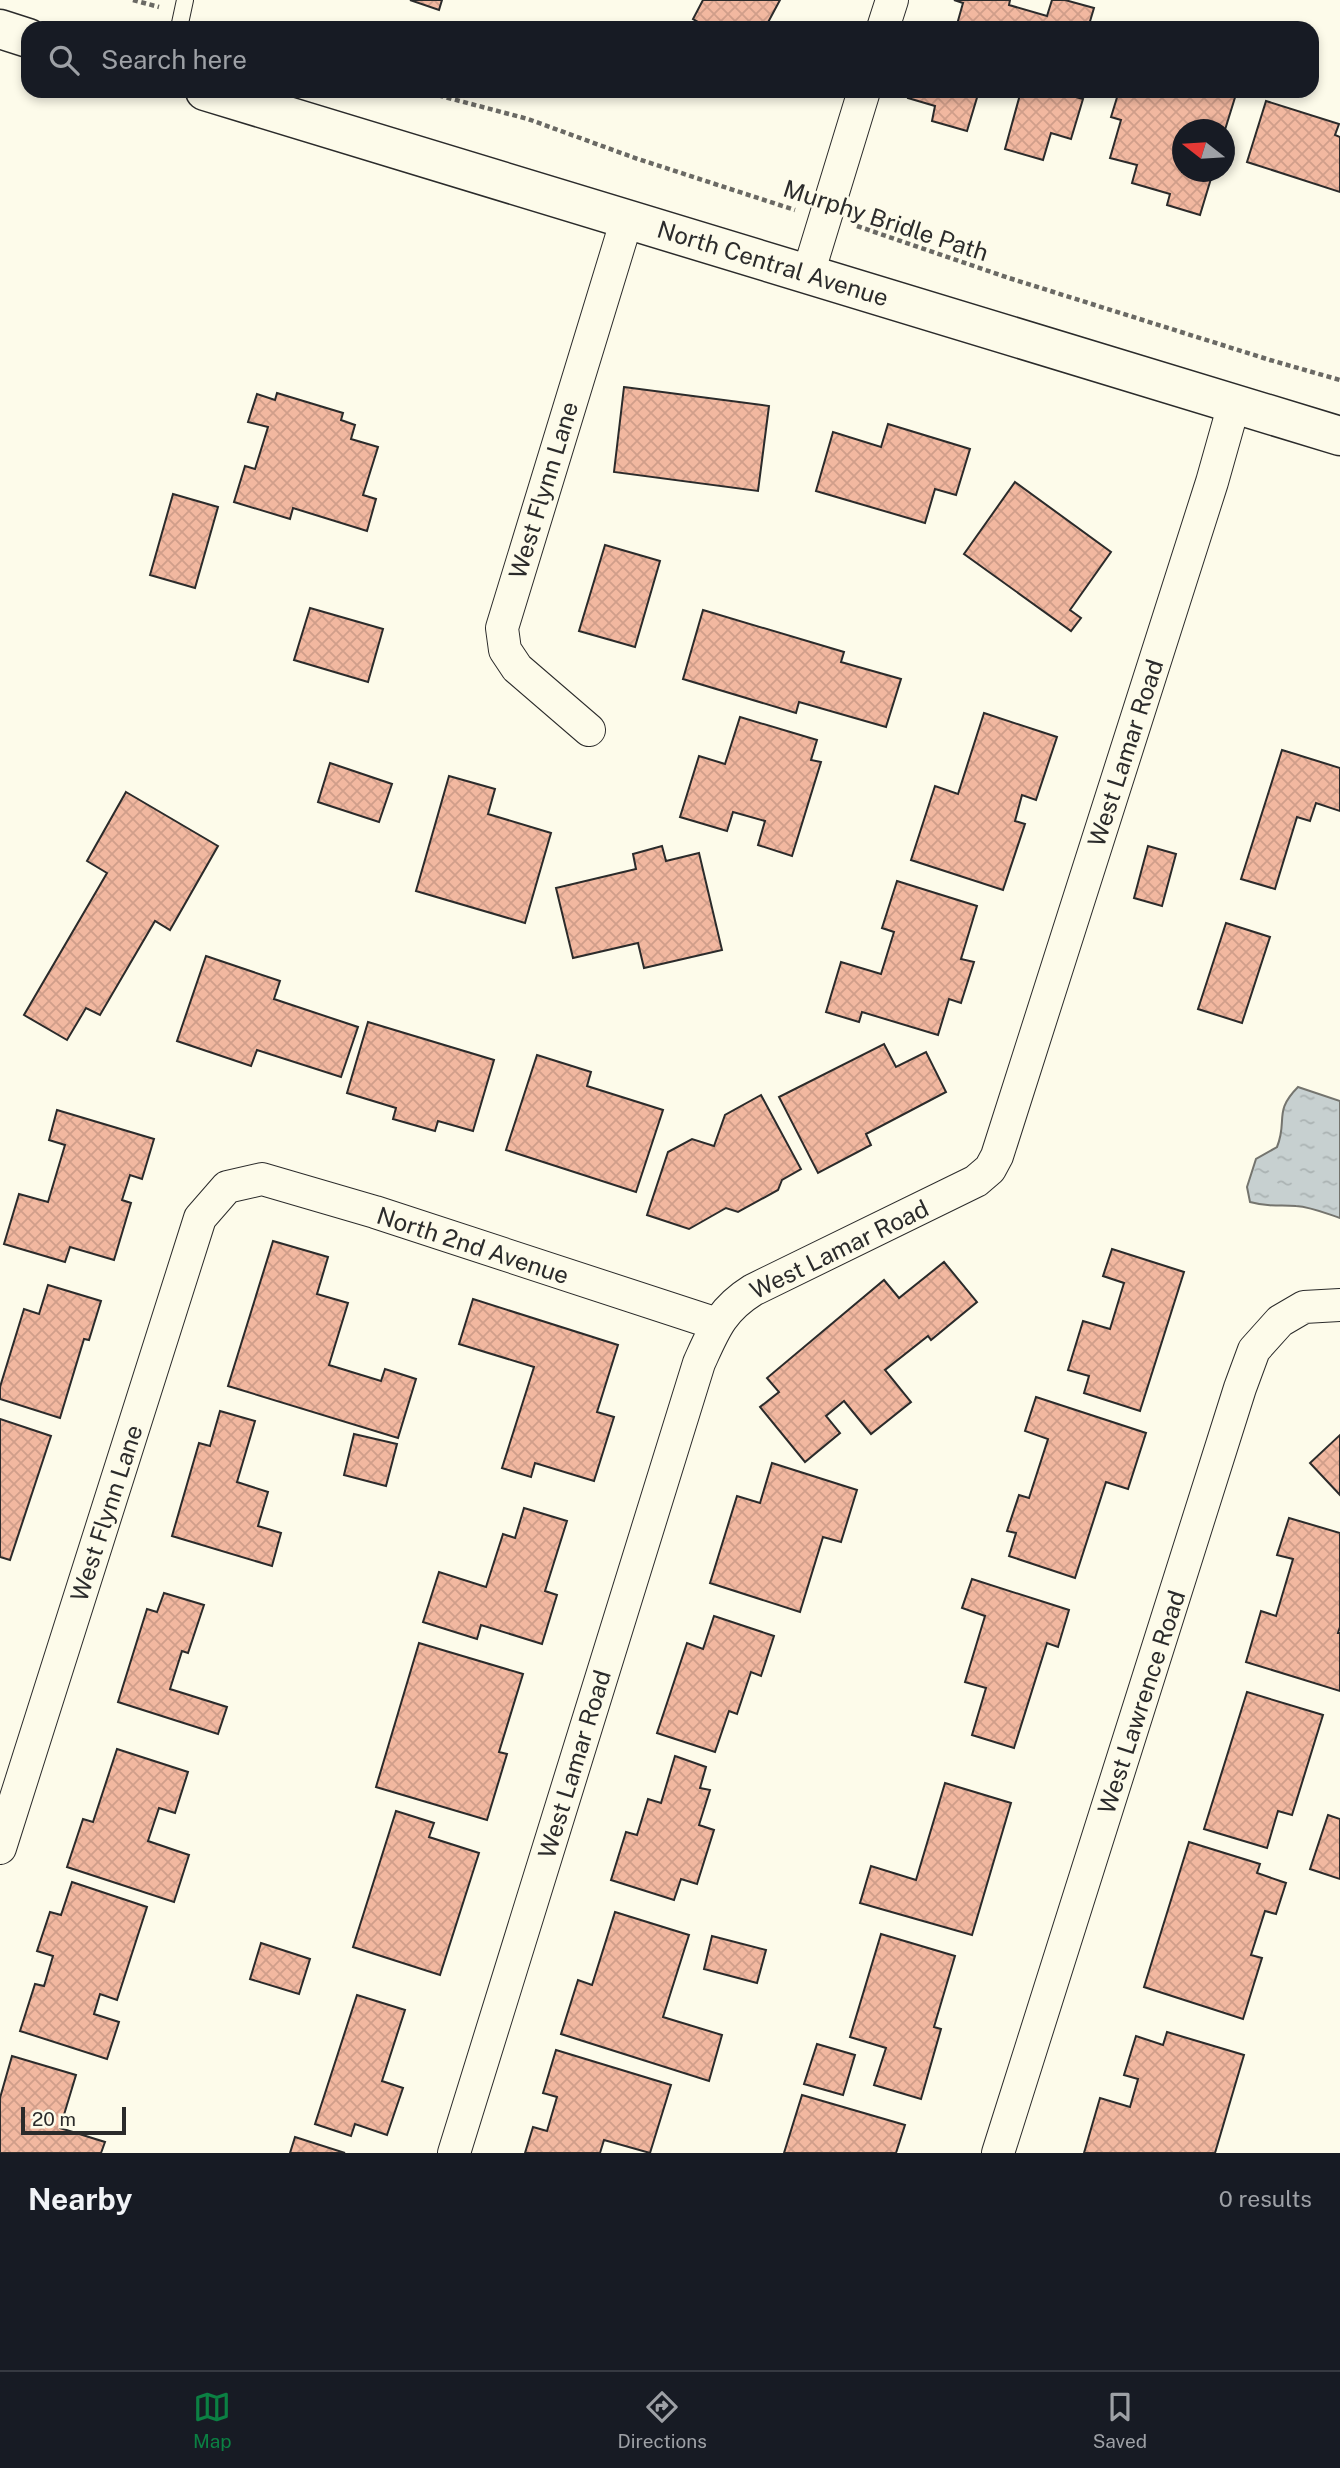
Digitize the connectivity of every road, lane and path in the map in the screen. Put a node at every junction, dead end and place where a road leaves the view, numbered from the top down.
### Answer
1 (185, 0) edge
2 (892, 0) edge
3 (180, 21) edge
4 (885, 21) edge
5 (0, 29) edge
6 (21, 36) edge
7 (228, 98) edge
8 (448, 98) edge
9 (862, 98) edge
10 (627, 219) junction
11 (825, 219) junction
12 (808, 274) junction
13 (1340, 380) edge
14 (1234, 404) junction
15 (1340, 436) edge
16 (589, 730) dead end
17 (227, 1187) joint
18 (1340, 1305) edge
19 (717, 1324) junction
20 (0, 1848) edge
21 (454, 2153) edge
22 (998, 2153) edge

1 - 3 lane
2 - 4 street
5 - 6 main road
7 - 10 main road, North Central Avenue
8 - 11 path, Murphy Bridle Path
9 - 11 street
10 - 12 main road, North Central Avenue
10 - 16 street, West Flynn Lane
11 - 12 street
11 - 13 path, Murphy Bridle Path
12 - 14 main road, North Central Avenue
14 - 15 main road, North Central Avenue
14 - 19 street, West Lamar Road
17 - 19 street, North 2nd Avenue
17 - 20 street, West Flynn Lane
18 - 22 street, West Lawrence Road
19 - 21 street, West Lamar Road

